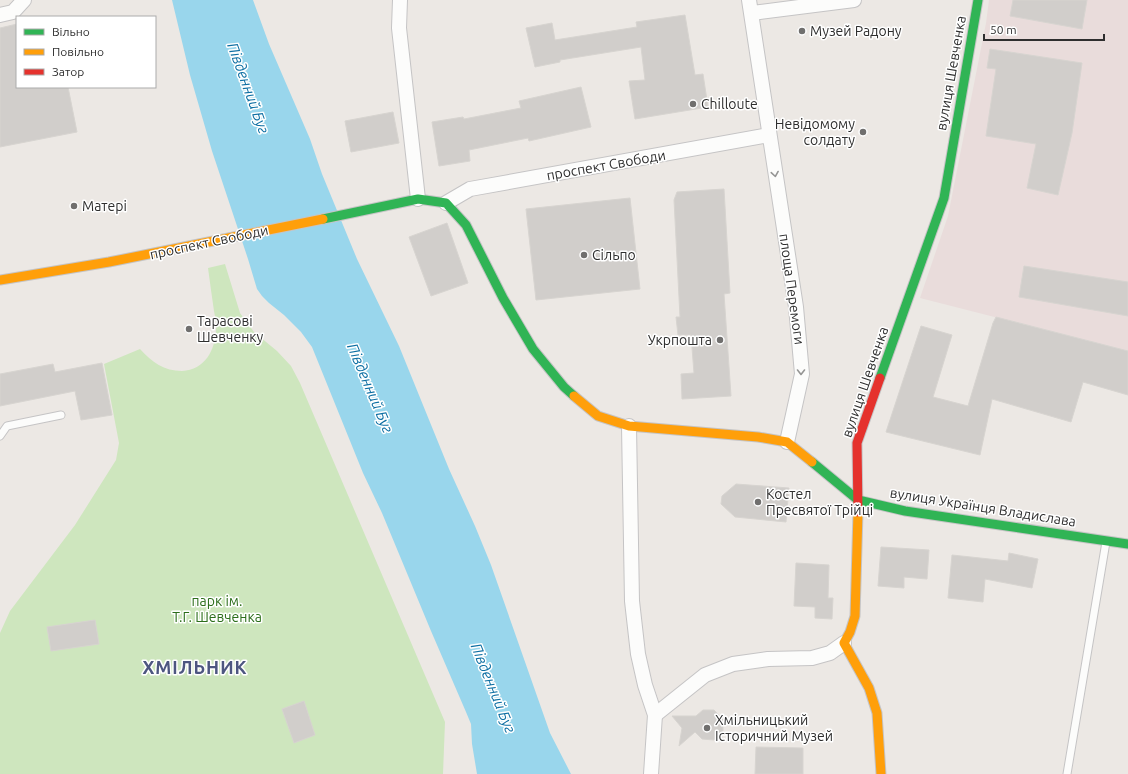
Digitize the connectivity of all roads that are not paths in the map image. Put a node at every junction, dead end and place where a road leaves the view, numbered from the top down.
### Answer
1 (24, 0) edge
2 (400, 0) edge
3 (854, 0) edge
4 (978, 0) edge
5 (751, 6) edge
6 (0, 15) edge
7 (769, 135) junction
8 (418, 199) junction
9 (446, 203) junction
10 (0, 280) edge
11 (61, 415) dead end
12 (629, 426) junction
13 (0, 436) edge
14 (787, 442) junction
15 (858, 500) junction
16 (1106, 542) junction
17 (1128, 544) edge
18 (844, 643) junction
19 (655, 715) junction
20 (651, 774) edge
21 (881, 774) edge
22 (1067, 774) edge

1 - 6 street
2 - 8 street
3 - 5 street
4 - 15 main road, вулиця Шевченка
5 - 7 street, площа Перемоги
7 - 9 street, проспект Свободи
7 -> 14 street, площа Перемоги
8 - 9 main road
8 - 10 main road, проспект Свободи
9 - 12 main road, вулиця Українця Владислава
11 - 13 lane
12 - 14 main road, вулиця Українця Владислава
12 - 19 street
14 - 15 main road, вулиця Українця Владислава
15 - 16 main road, вулиця Українця Владислава
15 - 18 main road, вулиця Шевченка
16 - 17 main road, вулиця Українця Владислава
16 - 22 lane
18 - 19 street
18 - 21 main road
19 - 20 street

